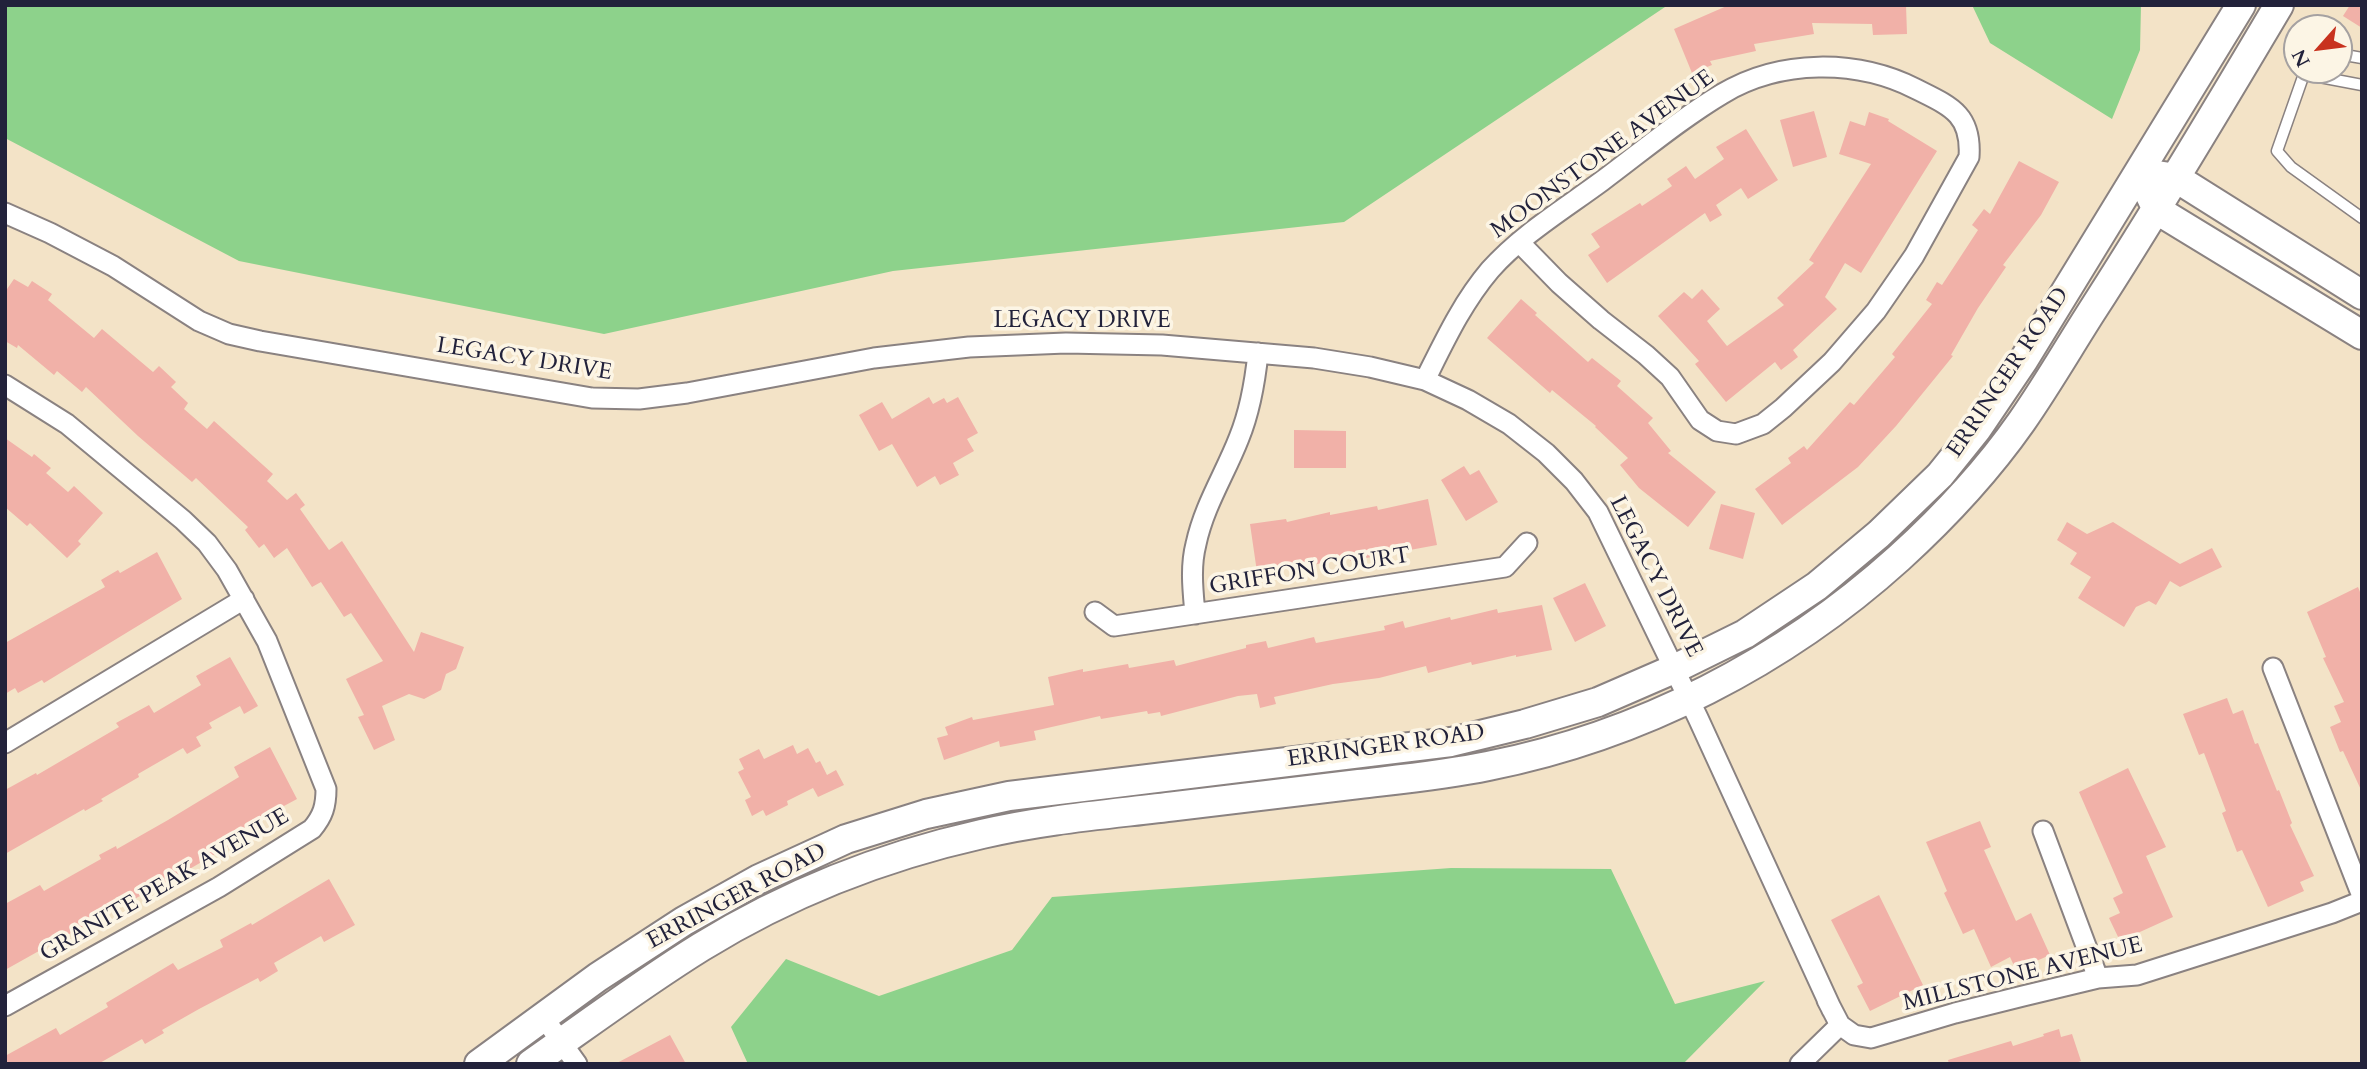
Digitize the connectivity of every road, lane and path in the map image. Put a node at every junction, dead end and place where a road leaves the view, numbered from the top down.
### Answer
1 (2241, 5) edge
2 (2279, 5) edge
3 (2362, 85) edge
4 (2139, 172) junction
5 (2176, 178) junction
6 (2157, 210) junction
7 (5, 213) edge
8 (2362, 218) edge
9 (1519, 242) junction
10 (2362, 295) edge
11 (2362, 335) edge
12 (1258, 354) junction
13 (1425, 380) junction
14 (5, 385) edge
15 (1527, 542) dead end
16 (244, 599) junction
17 (1095, 612) dead end
18 (1195, 614) junction
19 (2273, 668) dead end
20 (1674, 669) junction
21 (1688, 698) junction
22 (5, 743) edge
23 (2043, 831) dead end
24 (2362, 898) edge
25 (2098, 978) junction
26 (5, 1006) edge
27 (1836, 1017) junction
28 (544, 1018) junction
29 (569, 1053) edge
30 (479, 1064) edge
31 (531, 1064) edge
32 (1800, 1064) edge

1 - 4 main road, ERRINGER ROAD
2 - 5 main road, ERRINGER ROAD
3 - 8 lane
4 - 5 main road
4 - 6 main road
4 - 20 main road, ERRINGER ROAD
5 - 6 main road, ERRINGER ROAD
5 - 10 main road
6 - 11 main road
6 - 21 main road, ERRINGER ROAD
7 - 12 street, LEGACY DRIVE
9 - 9 street, MOONSTONE AVENUE
9 - 13 street, MOONSTONE AVENUE
12 - 13 street, LEGACY DRIVE
12 - 18 street
13 - 20 street, LEGACY DRIVE
14 - 16 street
15 - 18 street, GRIFFON COURT
16 - 22 street
16 - 26 street, GRANITE PEAK AVENUE
17 - 18 street, GRIFFON COURT
19 - 24 street
20 - 21 street, LEGACY DRIVE
20 - 28 main road, ERRINGER ROAD
21 - 27 street
21 - 29 main road, ERRINGER ROAD
23 - 25 street
24 - 25 street, MILLSTONE AVENUE
25 - 27 street, MILLSTONE AVENUE
27 - 32 street
28 - 29 street
28 - 30 main road, ERRINGER ROAD
29 - 31 main road, ERRINGER ROAD

